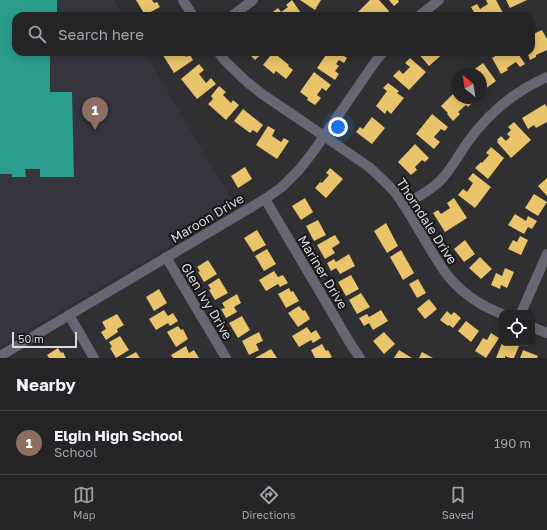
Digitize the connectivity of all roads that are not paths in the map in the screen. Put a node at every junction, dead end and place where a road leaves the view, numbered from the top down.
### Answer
1 (183, 0) edge
2 (253, 0) edge
3 (439, 0) edge
4 (190, 12) edge
5 (237, 12) edge
6 (423, 12) edge
7 (222, 56) edge
8 (380, 56) edge
9 (547, 77) edge
10 (324, 136) junction
11 (265, 199) junction
12 (404, 205) junction
13 (547, 254) edge
14 (166, 257) junction
15 (522, 310) edge
16 (499, 312) edge
17 (68, 315) junction
18 (535, 328) edge
19 (547, 333) edge
20 (0, 356) edge
21 (94, 358) edge
22 (226, 358) edge
23 (360, 358) edge

1 - 4 street
2 - 5 street
3 - 6 street
7 - 10 street, Thorndale Drive
8 - 10 street, Maroon Drive
9 - 12 street
10 - 11 street, Maroon Drive
10 - 12 street, Thorndale Drive
11 - 14 street, Maroon Drive
11 - 23 street, Mariner Drive
12 - 16 street, Thorndale Drive
13 - 15 street
14 - 17 street, Maroon Drive
14 - 22 street, Glen Ivy Drive
17 - 20 street, Maroon Drive
17 - 21 street
18 - 19 street

